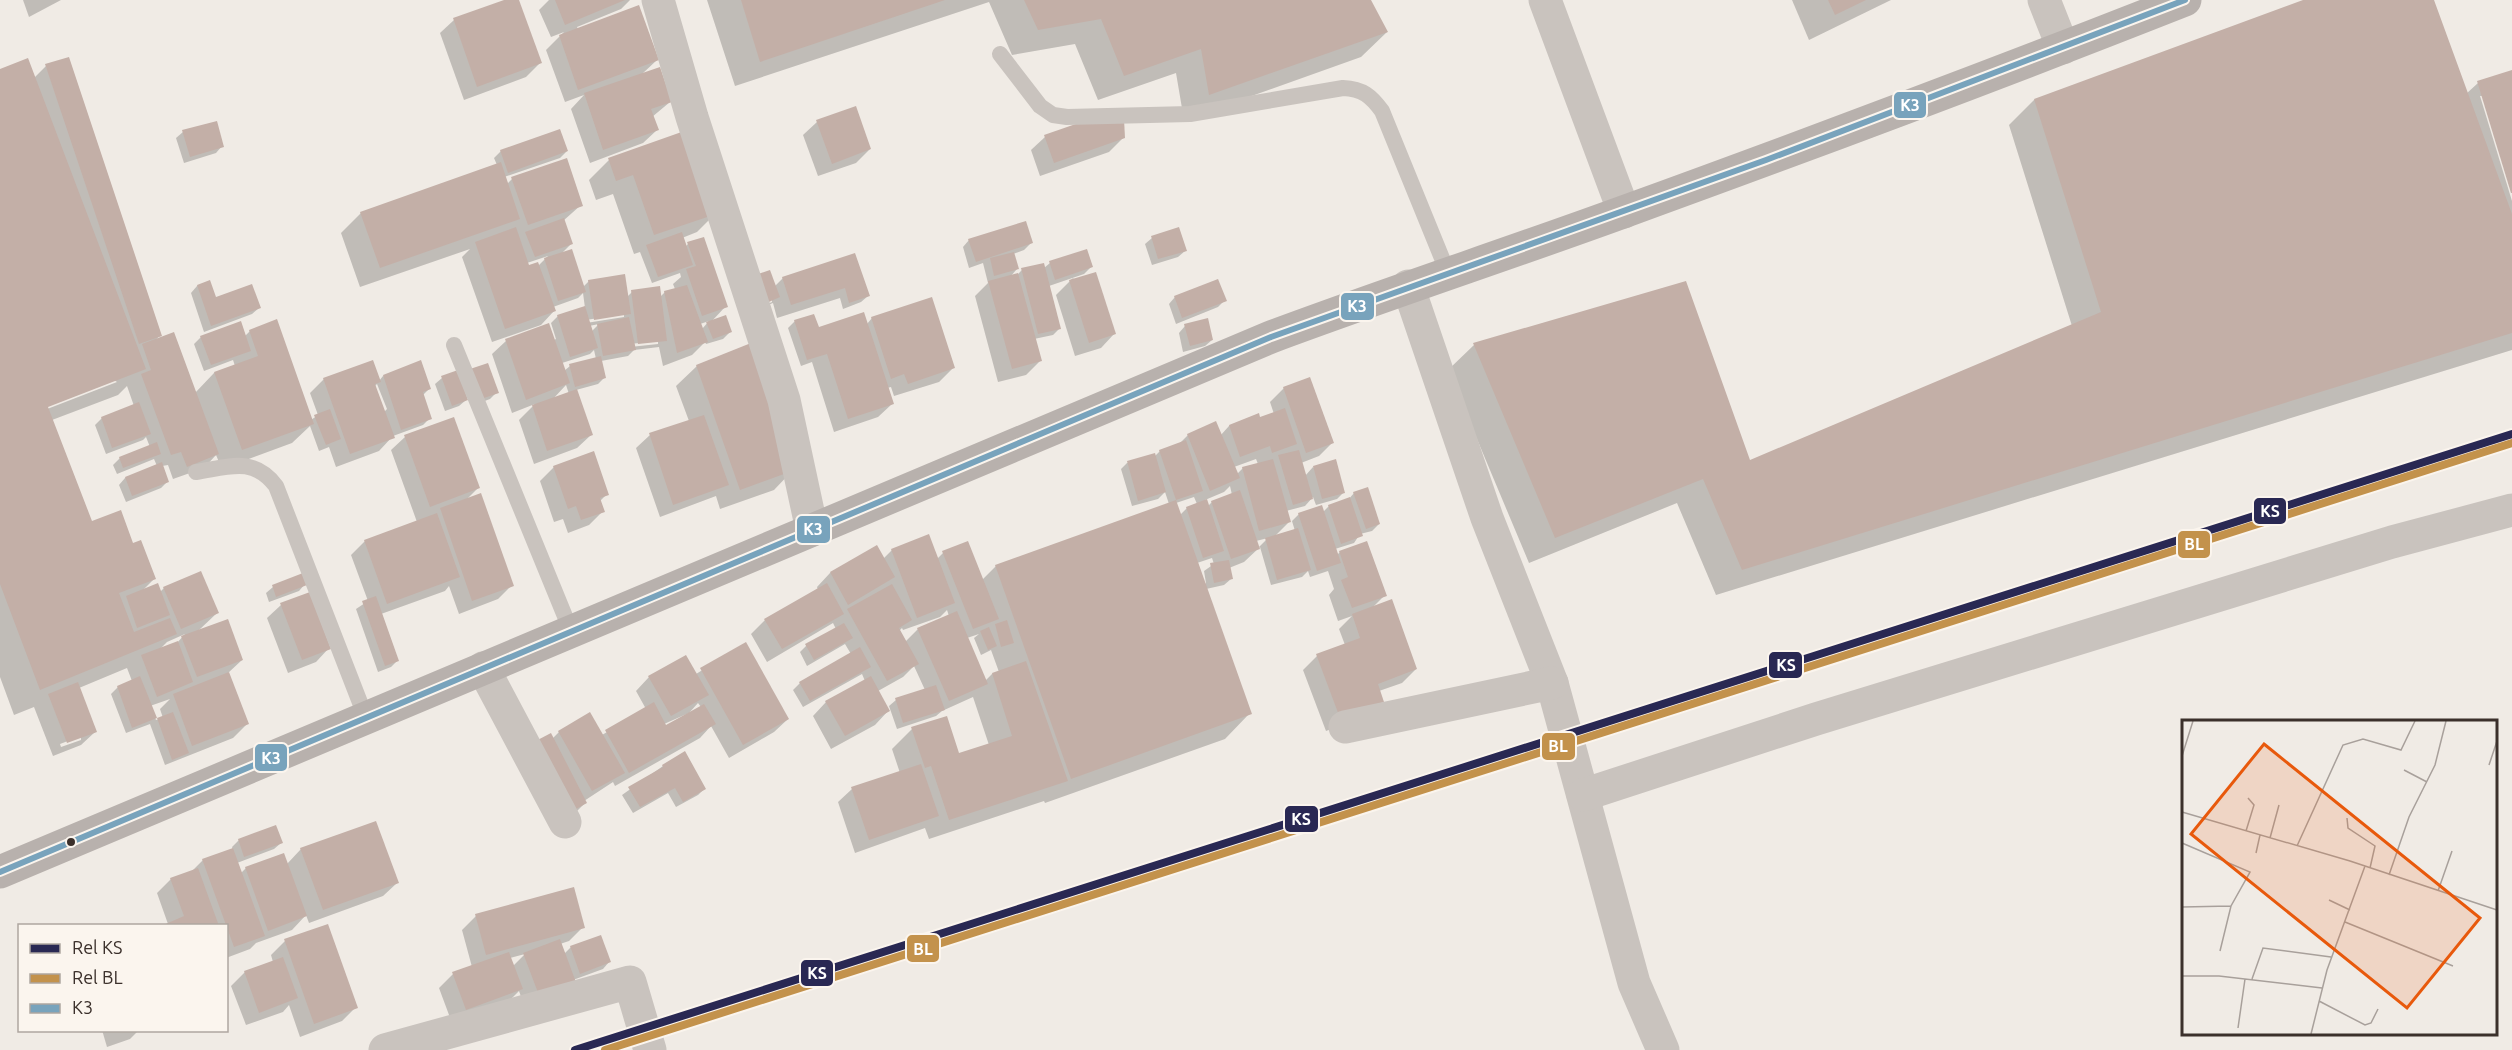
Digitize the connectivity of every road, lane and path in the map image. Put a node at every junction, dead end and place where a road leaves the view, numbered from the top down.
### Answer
1 (658, 0) edge
2 (1545, 0) edge
3 (2044, 0) edge
4 (2185, 0) edge
5 (2063, 48) junction
6 (1000, 54) dead end
7 (1624, 212) junction
8 (1448, 273) junction
9 (1408, 286) junction
10 (454, 345) dead end
11 (196, 472) dead end
12 (2512, 510) edge
13 (812, 530) junction
14 (572, 631) junction
15 (483, 668) junction
16 (1552, 683) junction
17 (366, 718) junction
18 (1345, 728) dead end
19 (1583, 795) junction
20 (565, 822) dead end
21 (0, 872) edge
22 (384, 1050) edge
23 (650, 1050) edge
24 (1663, 1050) edge

1 - 13 street
2 - 7 street
3 - 5 street
4 - 5 main road
5 - 7 main road
6 - 8 lane
7 - 8 main road
8 - 9 main road
9 - 13 main road
9 - 16 street
10 - 14 lane
11 - 17 lane
12 - 19 street
13 - 14 main road
14 - 15 main road
15 - 17 main road
15 - 20 street
16 - 18 street
16 - 19 street
17 - 21 main road
19 - 24 street
22 - 23 street

